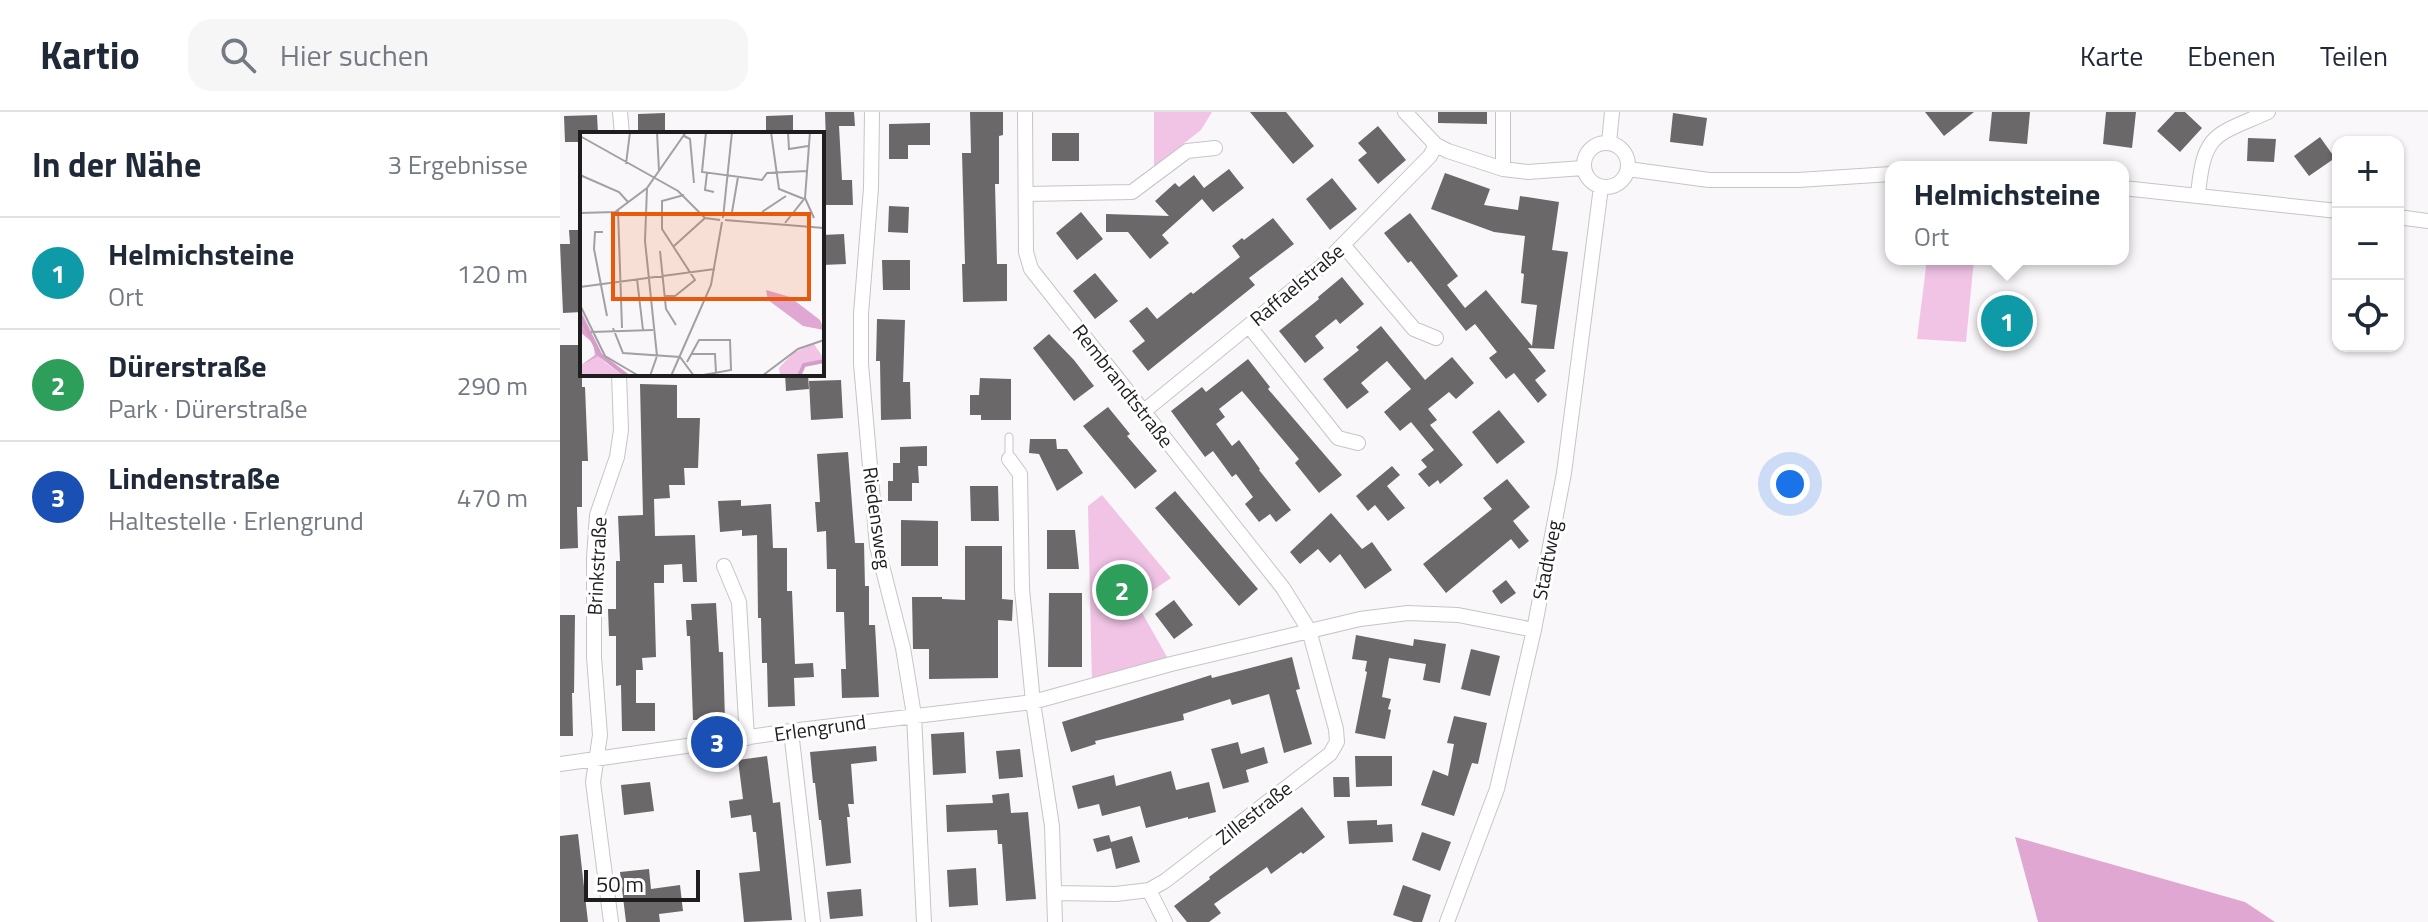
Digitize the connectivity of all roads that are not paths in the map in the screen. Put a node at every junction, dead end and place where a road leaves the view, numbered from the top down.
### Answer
1 (620, 112) edge
2 (872, 112) edge
3 (1025, 112) edge
4 (1405, 112) edge
5 (1503, 112) edge
6 (1612, 112) edge
7 (2268, 112) edge
8 (622, 132) edge
9 (1609, 143) junction
10 (1436, 145) junction
11 (1215, 148) dead end
12 (1583, 168) junction
13 (1503, 169) junction
14 (1628, 169) junction
15 (1885, 174) edge
16 (1601, 187) junction
17 (2129, 189) edge
18 (1027, 194) junction
19 (2198, 195) junction
20 (2332, 210) edge
21 (2404, 218) edge
22 (2428, 221) edge
23 (1344, 246) junction
24 (1249, 326) junction
25 (1436, 338) dead end
26 (619, 376) edge
27 (1143, 412) junction
28 (1009, 437) dead end
29 (1358, 443) dead end
30 (1009, 459) joint
31 (724, 566) dead end
32 (1309, 630) junction
33 (1534, 630) junction
34 (1033, 702) junction
35 (914, 715) junction
36 (791, 731) junction
37 (747, 738) junction
38 (596, 760) junction
39 (560, 764) edge
40 (1149, 890) junction
41 (1055, 893) junction
42 (611, 922) edge
43 (813, 922) edge
44 (924, 922) edge
45 (1055, 922) edge
46 (1165, 922) edge
47 (1447, 922) edge

1 - 8 street
2 - 35 street, Riedensweg
3 - 18 street, Rembrandtstraße
4 - 10 street
5 - 13 street
6 - 9 street
7 - 19 street
9 - 12 street
9 - 14 street
10 - 13 street
10 - 23 street, Raffaelstraße
11 - 18 street
12 - 13 street
12 - 16 street
14 - 15 street
14 - 16 street
16 - 33 street, Stadtweg
17 - 19 street
18 - 27 street, Rembrandtstraße
19 - 20 street
21 - 22 street
23 - 24 street, Raffaelstraße
23 - 25 street
24 - 27 street, Raffaelstraße
24 - 29 street
26 - 38 street, Brinkstraße
27 - 32 street, Rembrandtstraße
28 - 30 lane
30 - 34 street
31 - 37 street
32 - 33 street, Erlengrund
32 - 34 street, Erlengrund
32 - 40 street, Zillestraße
33 - 47 street, Stadtweg
34 - 35 street, Erlengrund
34 - 41 street
35 - 36 street, Erlengrund
35 - 44 street, Riedensweg
36 - 37 street, Erlengrund
36 - 43 street
37 - 38 street, Erlengrund
38 - 39 street, Erlengrund
38 - 42 street, Brinkstraße
40 - 41 street, Zillestraße
40 - 46 street
41 - 45 street

